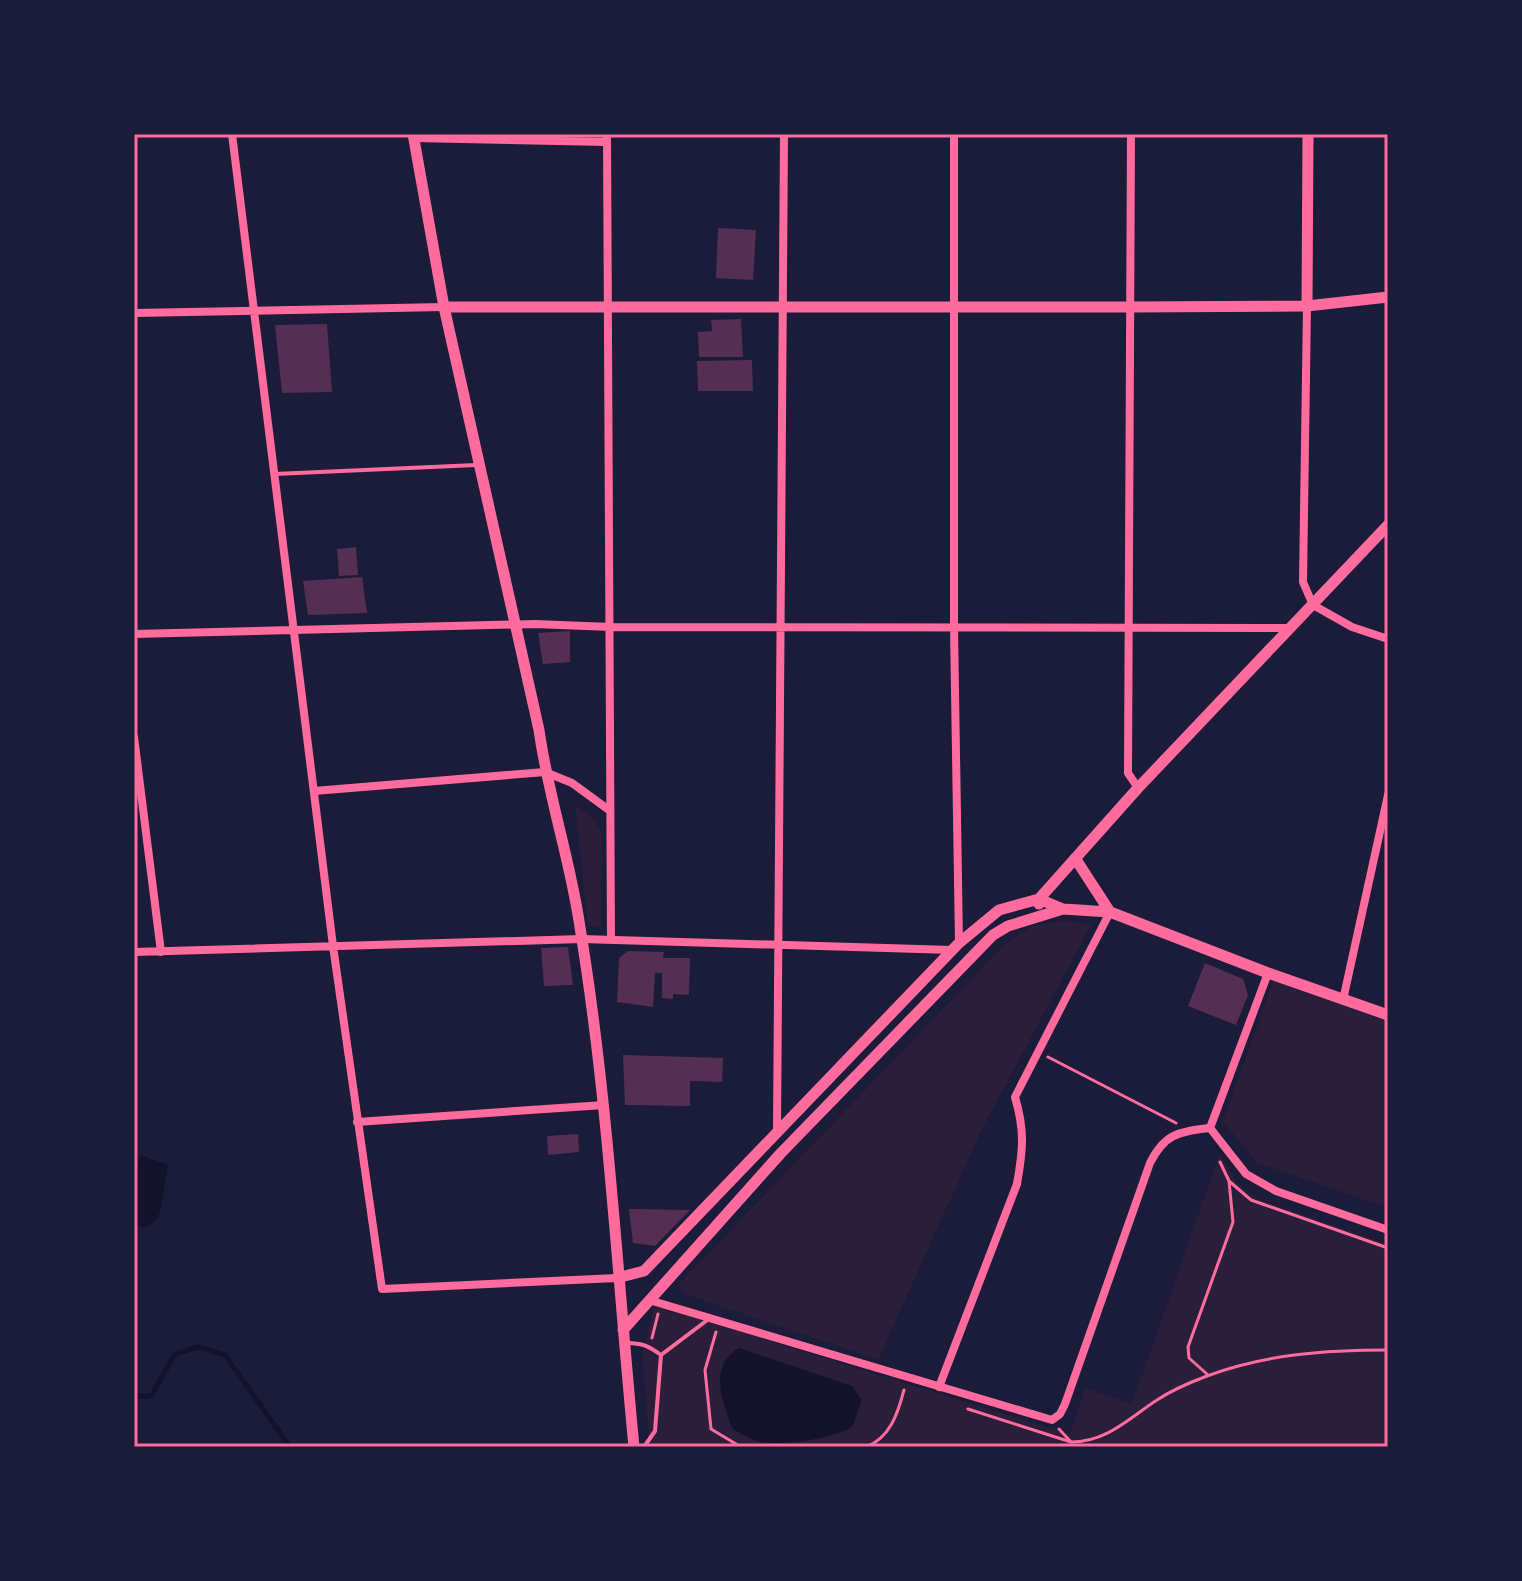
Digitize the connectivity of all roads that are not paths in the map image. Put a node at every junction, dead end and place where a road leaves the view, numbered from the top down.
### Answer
1 (232, 134) edge
2 (784, 134) edge
3 (954, 134) edge
4 (1131, 134) edge
5 (1308, 134) edge
6 (413, 136) edge
7 (607, 138) edge
8 (1388, 297) edge
9 (1307, 306) junction
10 (444, 307) junction
11 (607, 307) junction
12 (783, 307) junction
13 (954, 307) junction
14 (1131, 307) junction
15 (254, 310) junction
16 (134, 313) edge
17 (480, 464) junction
18 (275, 474) junction
19 (1388, 525) edge
20 (1313, 605) junction
21 (514, 624) junction
22 (611, 627) junction
23 (782, 627) junction
24 (954, 627) junction
25 (1129, 628) junction
26 (1292, 628) junction
27 (294, 631) junction
28 (134, 634) edge
29 (1388, 639) edge
30 (134, 737) edge
31 (545, 772) junction
32 (1138, 788) junction
33 (314, 791) junction
34 (1388, 795) edge
35 (609, 810) junction
36 (1075, 858) junction
37 (1039, 899) junction
38 (1063, 909) junction
39 (1110, 912) junction
40 (1037, 917) junction
41 (582, 939) junction
42 (611, 939) junction
43 (780, 943) junction
44 (333, 946) junction
45 (956, 947) junction
46 (134, 952) edge
47 (161, 952) junction
48 (1268, 973) junction
49 (1343, 1000) junction
50 (1388, 1015) edge
51 (604, 1105) junction
52 (357, 1122) junction
53 (1210, 1128) junction
54 (777, 1131) junction
55 (1388, 1230) edge
56 (617, 1278) junction
57 (649, 1300) junction
58 (714, 1320) junction
59 (623, 1330) junction
60 (624, 1343) junction
61 (661, 1355) junction
62 (939, 1387) junction
63 (634, 1447) edge
64 (644, 1447) edge

1 - 15 street
2 - 12 street
3 - 13 street
4 - 14 street
5 - 9 street
6 - 7 street
6 - 10 street
7 - 11 street
8 - 9 street
9 - 14 street
9 - 20 street
10 - 11 street
10 - 15 street
10 - 17 street
11 - 12 street
11 - 22 street
12 - 13 street
12 - 23 street
13 - 14 street
13 - 24 street
14 - 25 street
15 - 16 street
15 - 18 street
17 - 18 lane
17 - 21 street
18 - 27 street
19 - 20 street
20 - 26 street
20 - 29 street
21 - 22 street
21 - 27 street
21 - 31 street
22 - 23 street
22 - 35 street
23 - 24 street
23 - 43 street
24 - 25 street
24 - 45 street
25 - 26 street
25 - 32 street
26 - 32 street
27 - 28 street
27 - 33 street
30 - 47 street
31 - 33 street
31 - 35 street
31 - 41 street
32 - 36 street
33 - 44 street
34 - 49 street
35 - 42 street
36 - 37 street
36 - 39 street
37 - 38 street
37 - 40 street
37 - 45 street
38 - 39 street
38 - 40 street
39 - 48 street
39 - 62 street
40 - 57 street
41 - 42 street
41 - 44 street
41 - 51 street
42 - 43 street
43 - 45 street
43 - 54 street
44 - 47 street
44 - 52 street
45 - 54 street
46 - 47 street
48 - 49 street
48 - 53 street
49 - 50 street
51 - 52 street
51 - 56 street
52 - 56 street
53 - 55 street
53 - 62 street
54 - 56 street
56 - 59 street
57 - 58 street
57 - 59 street
58 - 61 lane
58 - 62 street
59 - 60 street
60 - 61 lane
60 - 63 street
61 - 64 lane

